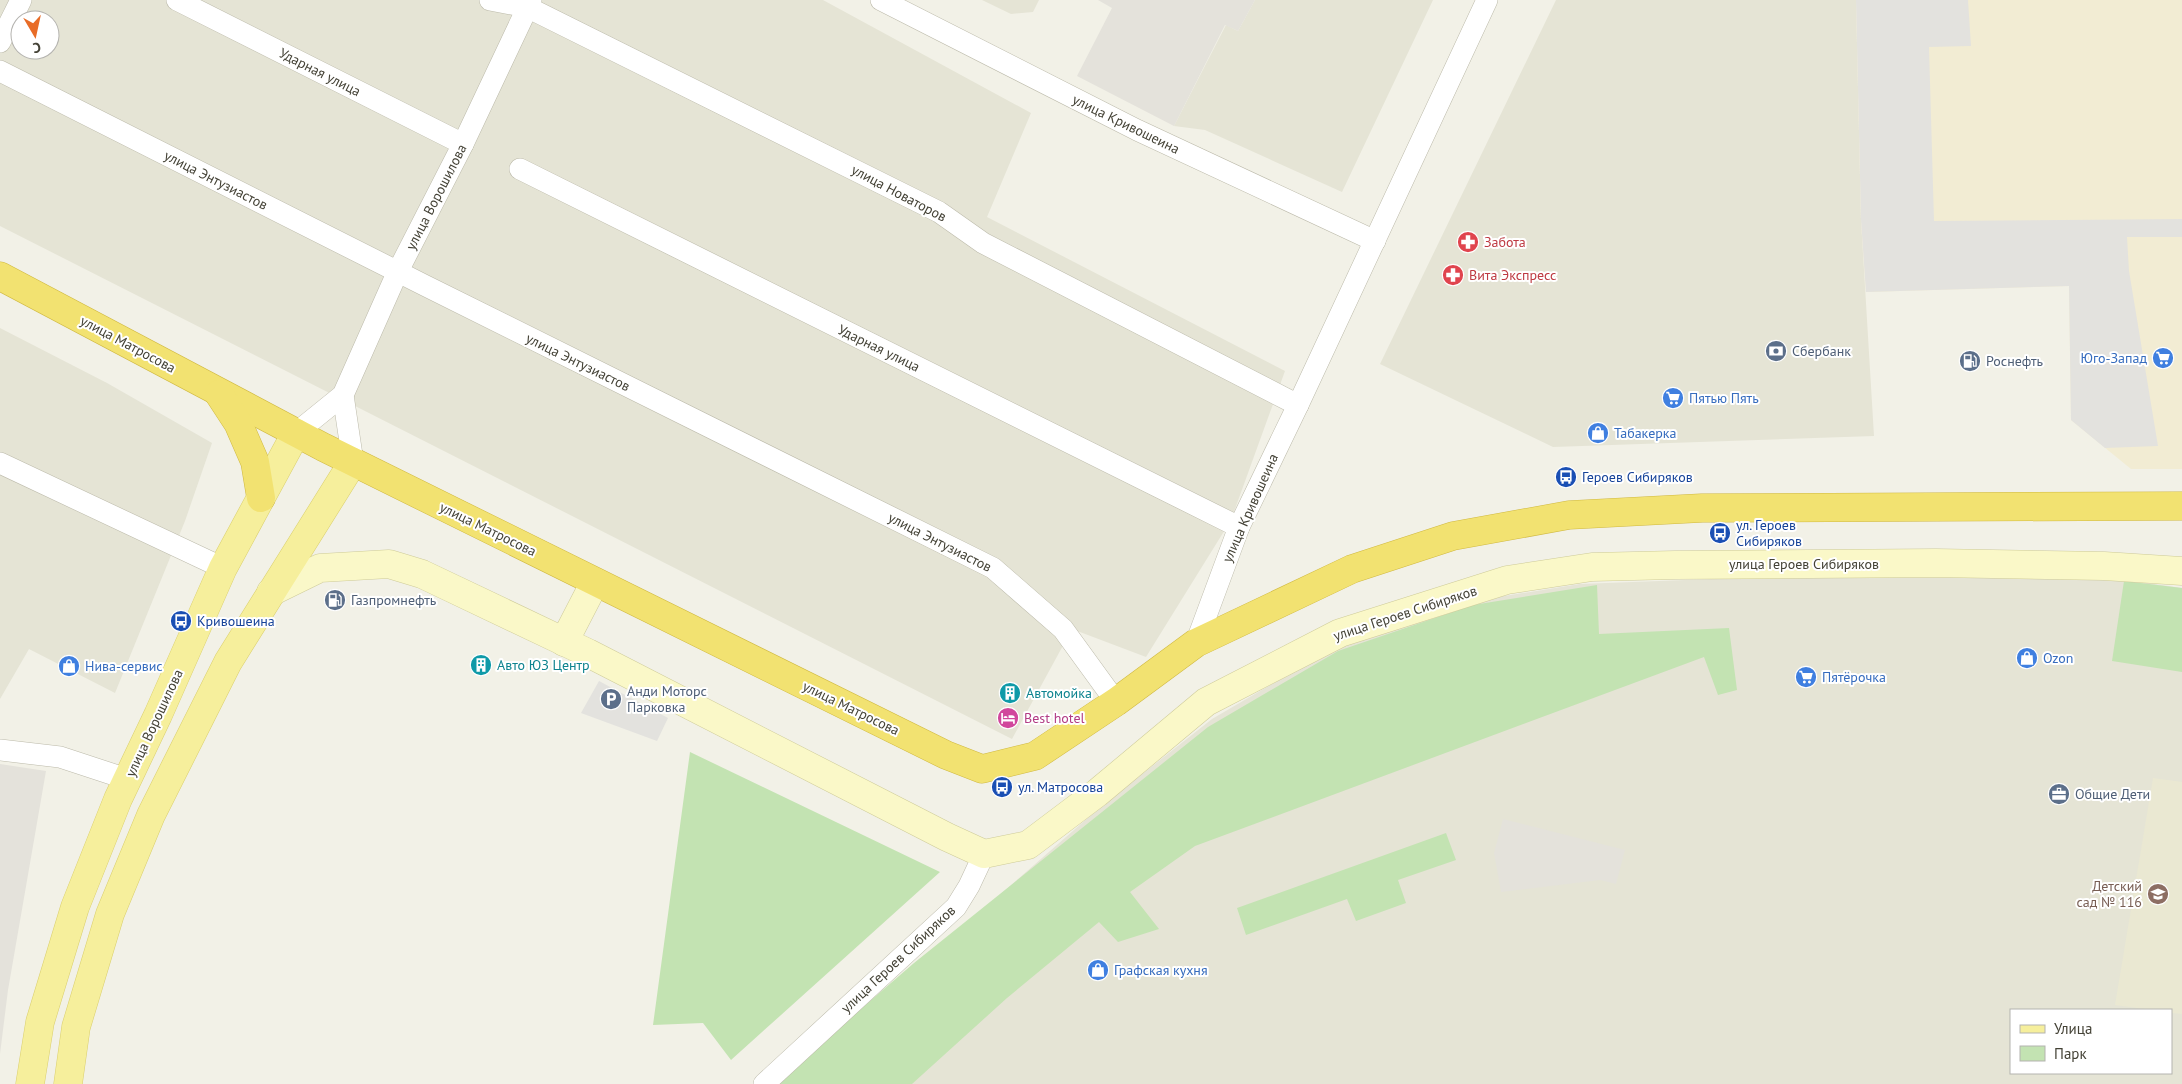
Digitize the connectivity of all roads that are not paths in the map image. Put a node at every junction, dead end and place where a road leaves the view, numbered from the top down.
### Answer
1 (21, 0) edge
2 (177, 0) edge
3 (490, 0) edge
4 (881, 0) edge
5 (1487, 0) edge
6 (529, 4) edge
7 (0, 42) edge
8 (0, 71) edge
9 (463, 144) junction
10 (520, 169) dead end
11 (1375, 241) junction
12 (398, 271) junction
13 (0, 276) edge
14 (218, 393) junction
15 (343, 395) junction
16 (1298, 405) junction
17 (296, 433) junction
18 (353, 462) junction
19 (0, 463) edge
20 (260, 498) junction
21 (2182, 506) edge
22 (1239, 527) junction
23 (223, 568) junction
24 (2182, 570) edge
25 (595, 582) junction
26 (271, 592) junction
27 (564, 642) junction
28 (1196, 643) junction
29 (1116, 702) junction
30 (0, 750) edge
31 (127, 779) junction
32 (984, 854) junction
33 (30, 1084) edge
34 (68, 1084) edge
35 (764, 1084) edge

1 - 7 street
2 - 9 street, Ударная улица
3 - 6 street, улица Новаторов
4 - 11 street, улица Кривошеина
5 - 11 street, улица Кривошеина
6 - 9 street, улица Ворошилова
6 - 16 street, улица Новаторов
8 - 12 street, улица Энтузиастов
9 - 12 street, улица Ворошилова
10 - 22 street, Ударная улица
11 - 16 street, улица Кривошеина
12 - 15 street, улица Ворошилова
12 - 29 street, улица Энтузиастов
13 - 14 highway, улица Матросова
14 - 17 highway, улица Матросова
14 - 20 highway
15 - 17 street, улица Ворошилова
15 - 18 street
16 - 22 street, улица Кривошеина
17 - 18 highway, улица Матросова
17 - 20 main road, улица Ворошилова
18 - 25 highway, улица Матросова
18 - 26 main road
19 - 23 street
20 - 23 main road, улица Ворошилова
21 - 28 highway
22 - 28 street, улица Кривошеина
23 - 31 main road, улица Ворошилова
24 - 32 street, улица Героев Сибиряков
25 - 27 street
25 - 29 highway, улица Матросова
26 - 27 street
26 - 34 main road
27 - 32 street
28 - 29 highway
30 - 31 street
31 - 33 main road, улица Ворошилова
32 - 35 street, улица Героев Сибиряков

